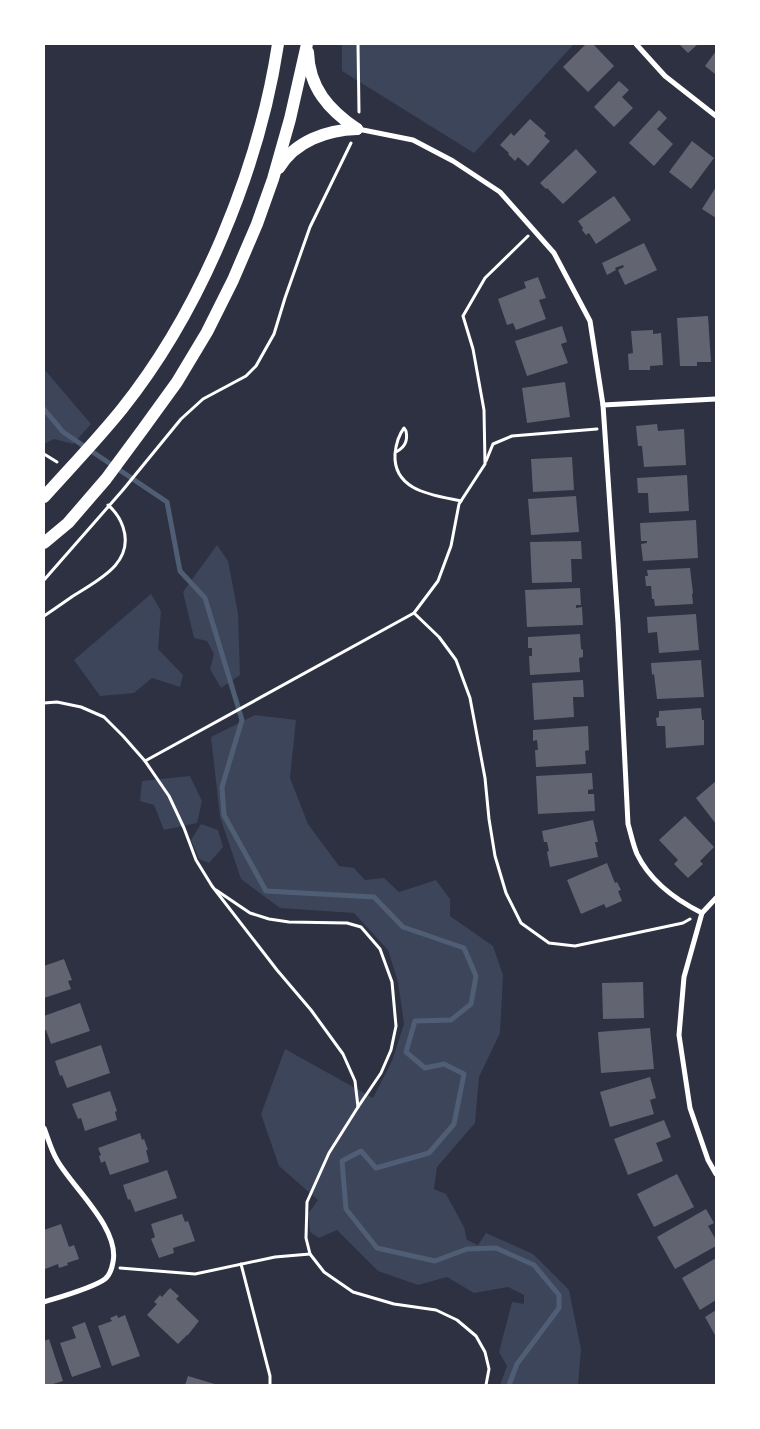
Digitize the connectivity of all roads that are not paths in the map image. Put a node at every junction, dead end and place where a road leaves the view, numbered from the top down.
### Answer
1 (278, 44) edge
2 (308, 44) edge
3 (636, 44) edge
4 (716, 116) edge
5 (355, 134) junction
6 (273, 179) junction
7 (716, 399) edge
8 (603, 405) junction
9 (44, 497) edge
10 (44, 543) edge
11 (716, 898) edge
12 (702, 913) junction
13 (44, 1128) edge
14 (716, 1174) edge
15 (44, 1302) edge

1 - 9 main road
2 - 5 main road
2 - 6 main road
3 - 4 street
5 - 6 main road
5 - 8 street
6 - 10 main road
7 - 8 street
8 - 12 street
11 - 12 street
12 - 14 street
13 - 15 street

